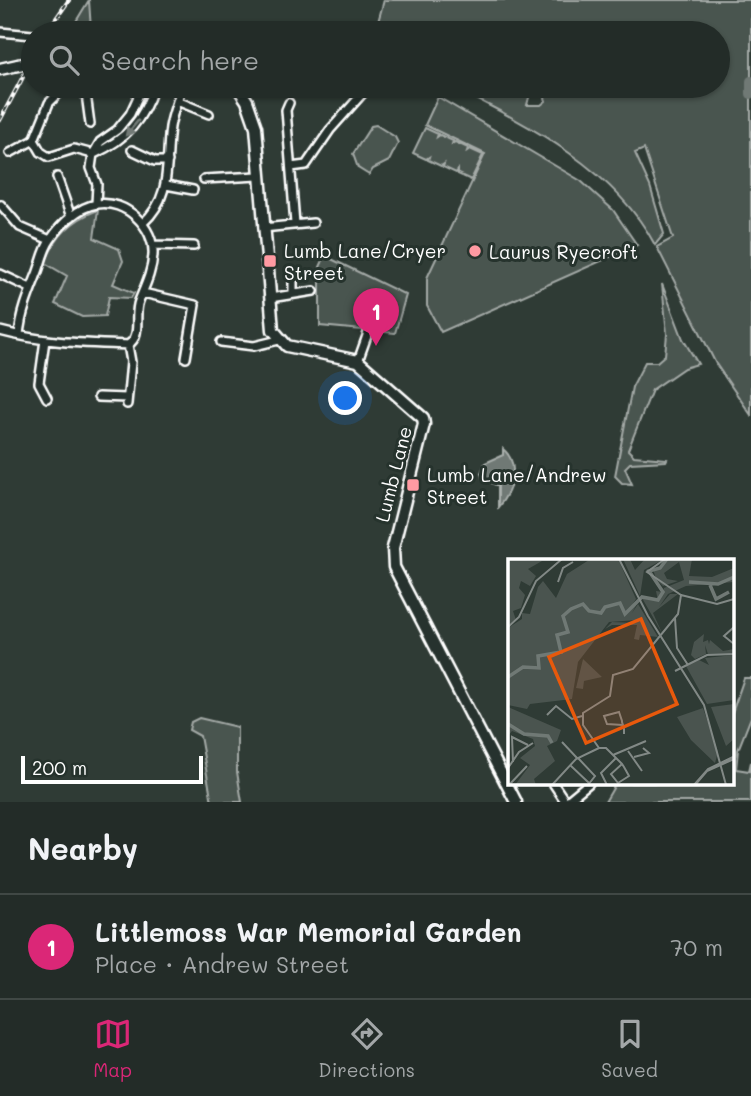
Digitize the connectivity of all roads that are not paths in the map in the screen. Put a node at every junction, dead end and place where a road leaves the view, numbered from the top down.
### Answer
1 (0, 32) edge
2 (21, 34) edge
3 (21, 64) edge
4 (0, 69) edge
5 (54, 98) edge
6 (87, 98) edge
7 (137, 98) edge
8 (149, 98) edge
9 (245, 98) edge
10 (359, 98) edge
11 (289, 103) dead end
12 (209, 114) dead end
13 (90, 124) dead end
14 (34, 140) junction
15 (132, 150) dead end
16 (10, 153) dead end
17 (93, 154) junction
18 (169, 161) junction
19 (291, 167) junction
20 (258, 176) junction
21 (57, 177) dead end
22 (204, 179) dead end
23 (166, 185) junction
24 (193, 190) dead end
25 (96, 204) junction
26 (1, 205) edge
27 (71, 217) junction
28 (143, 223) junction
29 (313, 223) dead end
30 (295, 224) junction
31 (263, 228) junction
32 (50, 240) junction
33 (152, 245) junction
34 (194, 246) dead end
35 (293, 274) dead end
36 (0, 275) edge
37 (30, 288) junction
38 (314, 291) dead end
39 (293, 292) junction
40 (143, 293) junction
41 (270, 298) junction
42 (0, 331) edge
43 (368, 332) dead end
44 (19, 335) junction
45 (279, 340) junction
46 (47, 341) junction
47 (221, 342) dead end
48 (128, 345) junction
49 (186, 358) dead end
50 (358, 360) junction
51 (98, 397) dead end
52 (47, 398) dead end
53 (554, 785) edge
54 (586, 785) edge
55 (566, 801) edge
56 (516, 802) edge

1 - 2 street
3 - 4 street, bridge
5 - 14 street
6 - 13 street
7 - 17 street
8 -> 17 street
9 - 20 street
10 - 19 street
11 - 19 street
12 - 18 street
14 - 16 street
14 - 17 street
15 - 18 street
17 - 25 street
18 - 23 street
19 - 30 street
20 - 22 street
20 - 31 street
21 - 27 street
23 - 24 street
23 - 28 street
25 - 27 street
25 - 28 street
26 - 32 street
27 - 32 street
28 - 33 street
29 - 30 street
30 - 31 street
31 - 41 street
32 - 37 street
33 - 34 street
33 - 40 street
35 - 39 street
36 - 37 street
37 - 44 street
38 - 39 street
39 - 41 street
40 - 48 street
40 - 49 street
41 - 45 street
42 - 44 street
43 - 50 street
44 - 46 street
45 - 47 street
45 - 50 street
46 - 48 street
46 - 52 street
48 - 51 street
50 - 56 street, Lumb Lane
53 - 55 street
54 - 55 street

